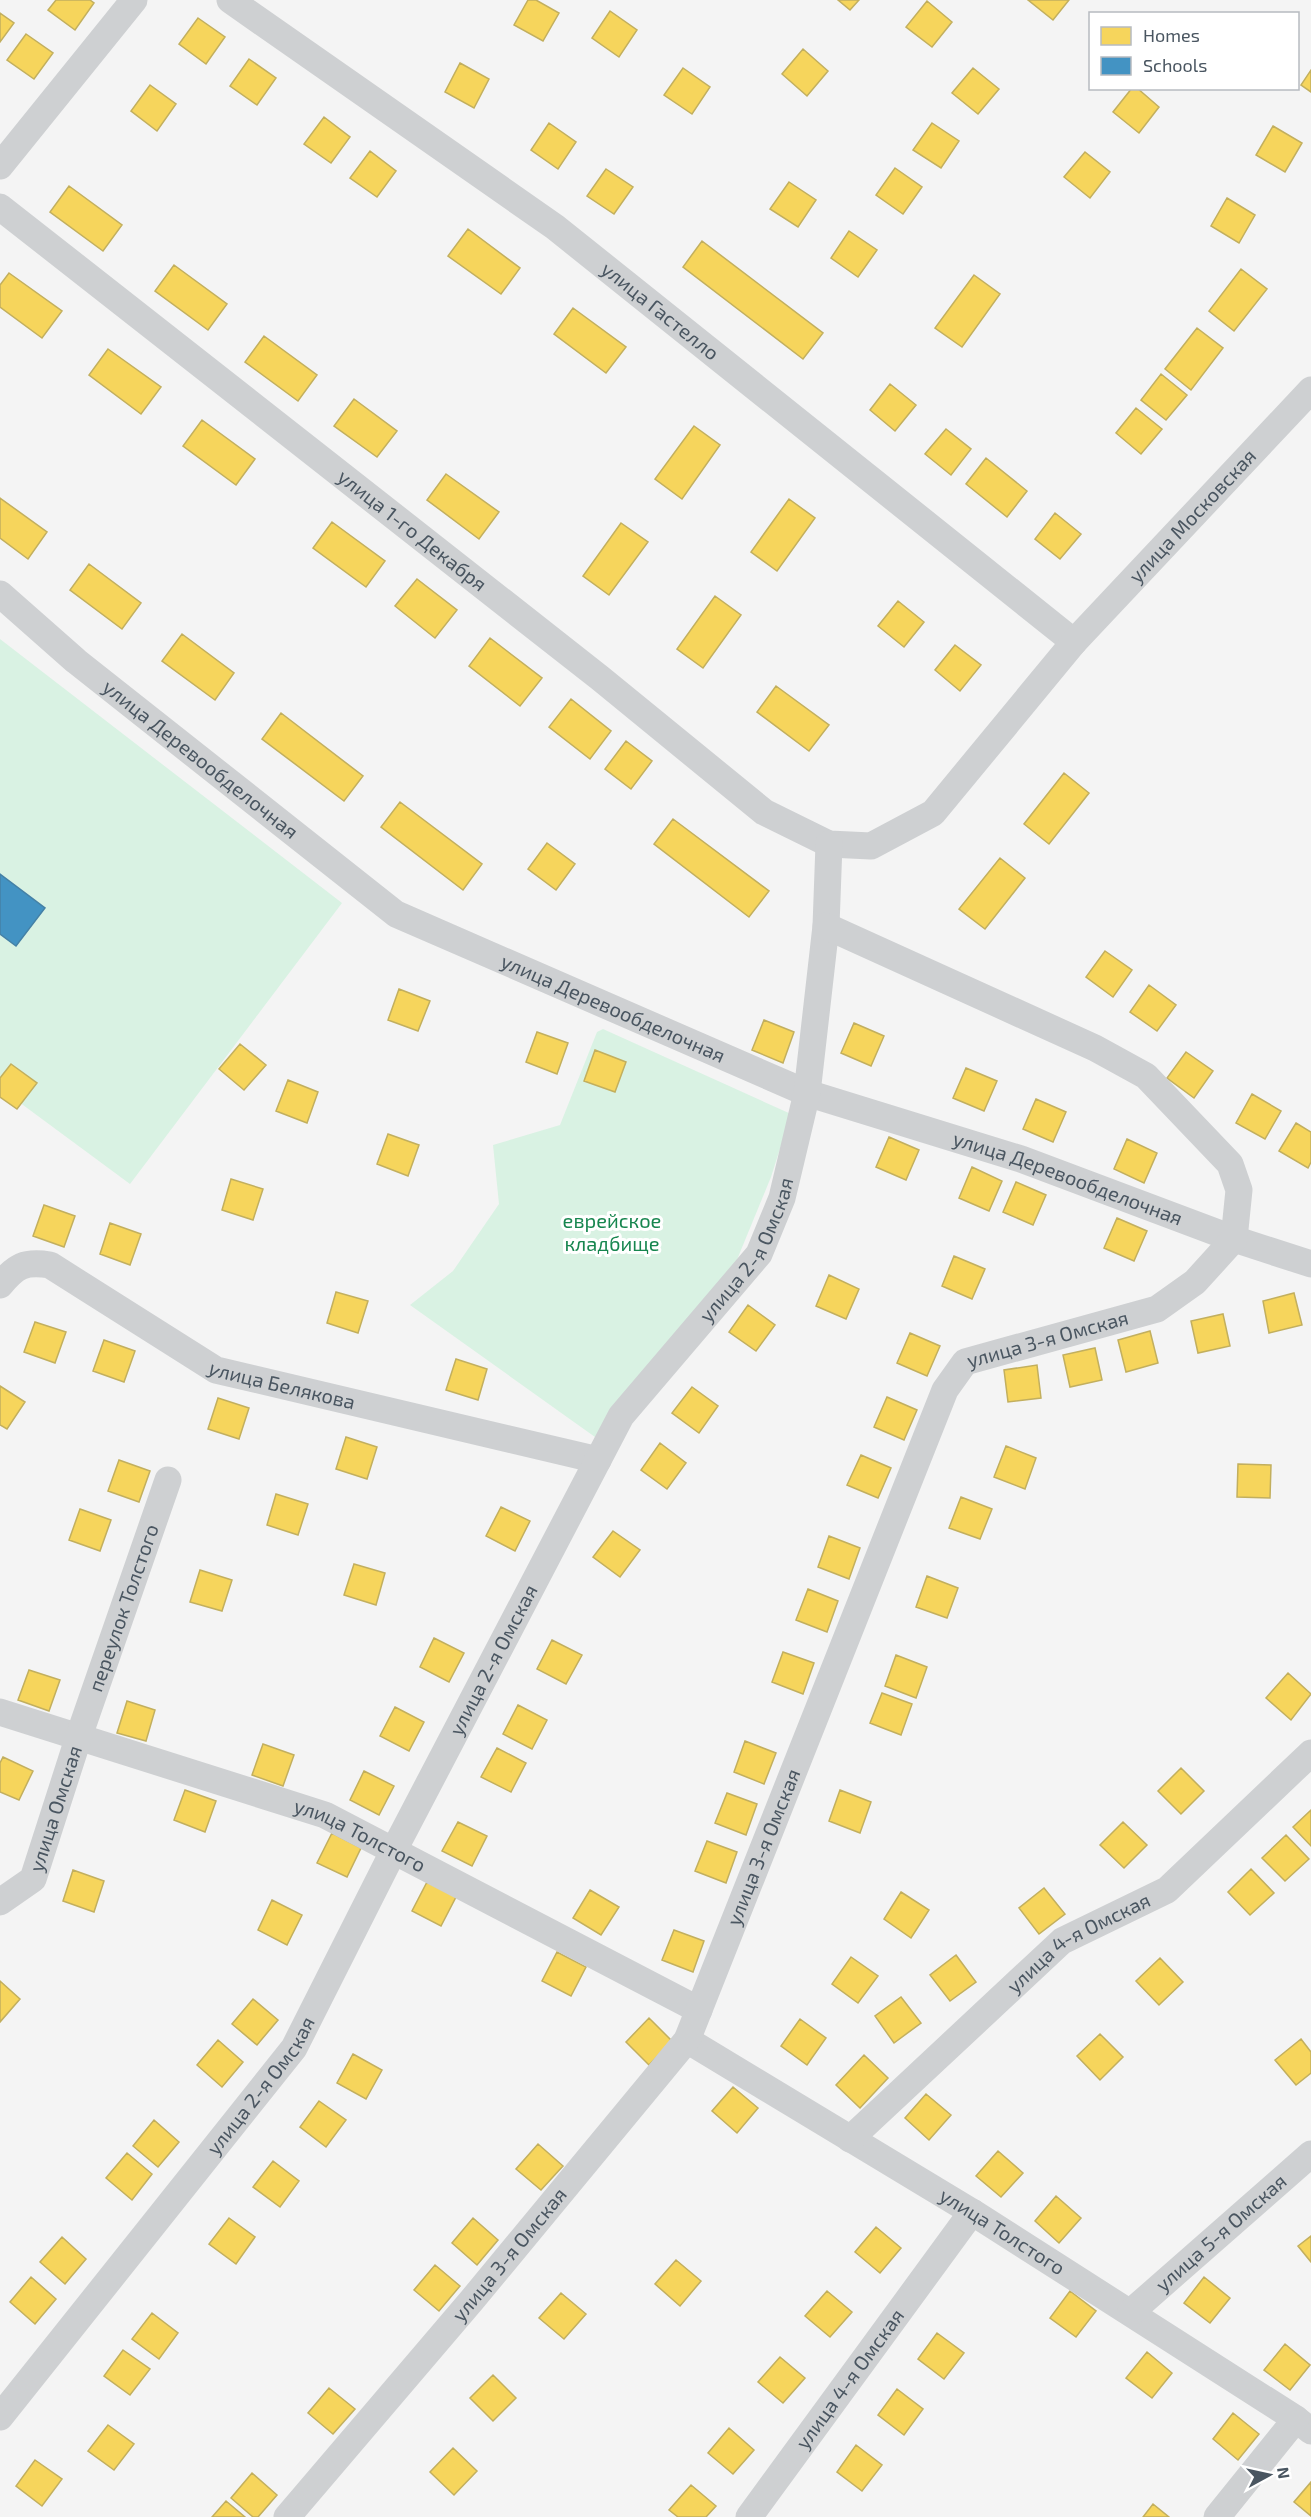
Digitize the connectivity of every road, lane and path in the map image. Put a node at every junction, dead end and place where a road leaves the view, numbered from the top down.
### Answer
1 (134, 0) edge
2 (230, 0) edge
3 (0, 166) edge
4 (0, 207) edge
5 (1311, 390) edge
6 (0, 594) edge
7 (1074, 642) junction
8 (829, 844) junction
9 (826, 926) junction
10 (807, 1093) junction
11 (1234, 1239) junction
12 (1311, 1264) edge
13 (0, 1285) edge
14 (598, 1460) junction
15 (168, 1480) dead end
16 (0, 1712) edge
17 (79, 1736) junction
18 (1311, 1753) edge
19 (394, 1850) junction
20 (0, 1902) edge
21 (699, 2010) junction
22 (687, 2040) junction
23 (850, 2139) junction
24 (1311, 2154) edge
25 (972, 2212) junction
26 (1131, 2312) junction
27 (0, 2417) edge
28 (1304, 2425) edge
29 (286, 2517) edge
30 (749, 2517) edge
31 (1218, 2517) edge

1 - 3 street
2 - 7 street, улица Гастелло
4 - 8 street, улица 1-го Декабря
5 - 7 street, улица Московская
6 - 10 street, улица Деревообделочная
7 - 8 street, улица Московская
8 - 9 street, улица 2-я Омская
9 - 10 street, улица 2-я Омская
9 - 11 street
10 - 11 street, улица Деревообделочная
10 - 14 street, улица 2-я Омская
11 - 12 street, улица Деревообделочная
11 - 21 street, улица 3-я Омская
13 - 14 street, улица Белякова
14 - 19 street, улица 2-я Омская
15 - 17 street, переулок Толстого
16 - 17 street, улица Толстого
17 - 19 street, улица Толстого
17 - 20 street, улица Омская
18 - 23 street, улица 4-я Омская
19 - 21 street, улица Толстого
19 - 27 street, улица 2-я Омская
21 - 22 street, улица 3-я Омская
22 - 23 street, улица Толстого
22 - 29 street, улица 3-я Омская
23 - 25 street, улица Толстого
24 - 26 street, улица 5-я Омская
25 - 26 street, улица Толстого
25 - 30 street, улица 4-я Омская
26 - 28 street, улица Толстого
28 - 31 street

